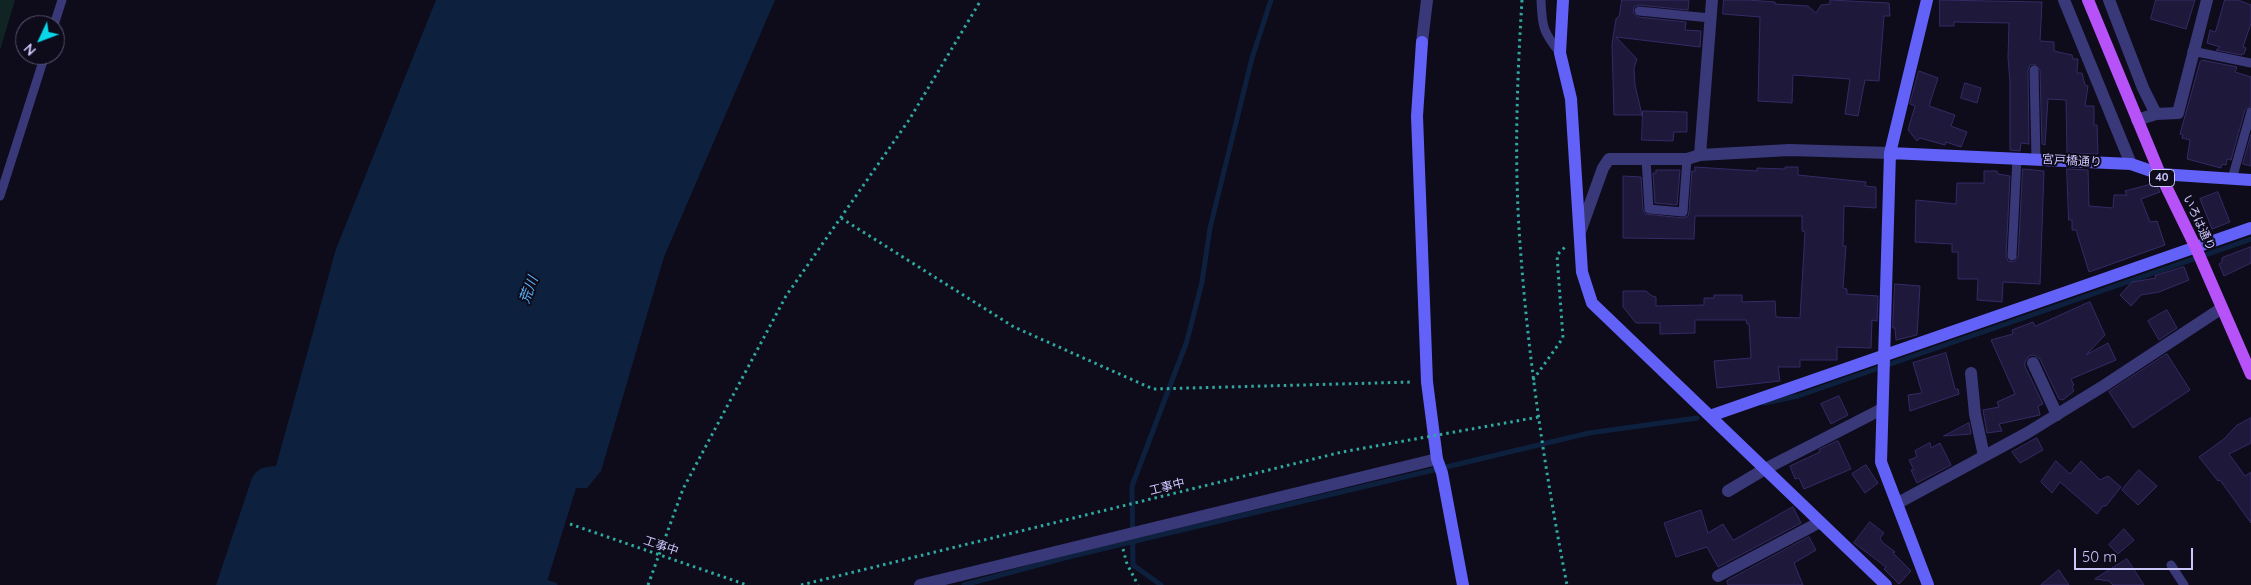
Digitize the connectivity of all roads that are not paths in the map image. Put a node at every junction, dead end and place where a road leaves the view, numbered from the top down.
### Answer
1 (62, 0) edge
2 (1427, 0) edge
3 (1541, 0) edge
4 (1563, 0) edge
5 (1712, 0) edge
6 (1926, 0) edge
7 (2064, 0) edge
8 (2088, 0) edge
9 (2109, 0) edge
10 (2207, 0) edge
11 (1639, 11) dead end
12 (57, 15) edge
13 (1710, 18) junction
14 (2192, 51) junction
15 (1560, 53) junction
16 (2251, 63) edge
17 (42, 65) edge
18 (2034, 70) dead end
19 (2251, 112) edge
20 (2156, 114) junction
21 (2137, 120) junction
22 (1890, 153) junction
23 (1700, 155) junction
24 (2017, 158) junction
25 (1646, 159) junction
26 (1687, 159) junction
27 (2036, 159) junction
28 (2131, 164) junction
29 (2160, 174) junction
30 (2232, 179) junction
31 (2251, 180) edge
32 (0, 196) edge
33 (2251, 228) edge
34 (1580, 232) junction
35 (2198, 251) junction
36 (2012, 256) dead end
37 (2222, 308) junction
38 (1883, 357) junction
39 (2033, 363) dead end
40 (1971, 373) dead end
41 (2251, 374) edge
42 (1882, 409) junction
43 (2057, 415) junction
44 (1710, 416) junction
45 (1984, 456) junction
46 (1437, 460) junction
47 (1765, 469) junction
48 (1728, 491) dead end
49 (1898, 503) junction
50 (1820, 522) junction
51 (2172, 565) dead end
52 (1718, 576) dead end
53 (920, 585) edge
54 (1463, 585) edge
55 (1886, 585) edge
56 (1928, 585) edge
57 (2184, 585) edge

1 - 12 lane
2 - 46 street
3 - 15 lane
4 - 15 street
5 - 13 street
6 - 22 street
7 - 28 street
8 - 21 main road, いろは通り / 40
9 - 20 street
10 - 14 street
11 - 13 lane
13 - 23 street
14 - 16 lane
14 - 20 street
15 - 34 street
17 - 32 lane
18 - 27 lane
19 - 30 lane
20 - 21 street
21 - 29 main road, いろは通り / 40
22 - 23 street
22 - 24 street, 宮戸橋通り
22 - 38 street
23 - 26 street
24 - 27 street, 宮戸橋通り
24 - 36 lane
25 - 26 street
25 - 26 lane
25 - 34 street
27 - 28 street, 宮戸橋通り
28 - 29 street, 宮戸橋通り
29 - 30 street, 宮戸橋通り
29 - 35 main road, いろは通り / 40
30 - 31 street, 宮戸橋通り
33 - 35 street
34 - 44 street
35 - 37 main road, いろは通り / 40
35 - 38 street
37 - 41 main road, いろは通り / 40
37 - 43 street
38 - 42 street
38 - 44 street
39 - 43 street
40 - 45 street
42 - 47 street
42 - 49 street
43 - 45 street
44 - 47 street
45 - 49 street
46 - 53 street
46 - 54 street
47 - 48 street
47 - 50 street
49 - 56 street
50 - 52 street
50 - 55 street
51 - 57 lane

